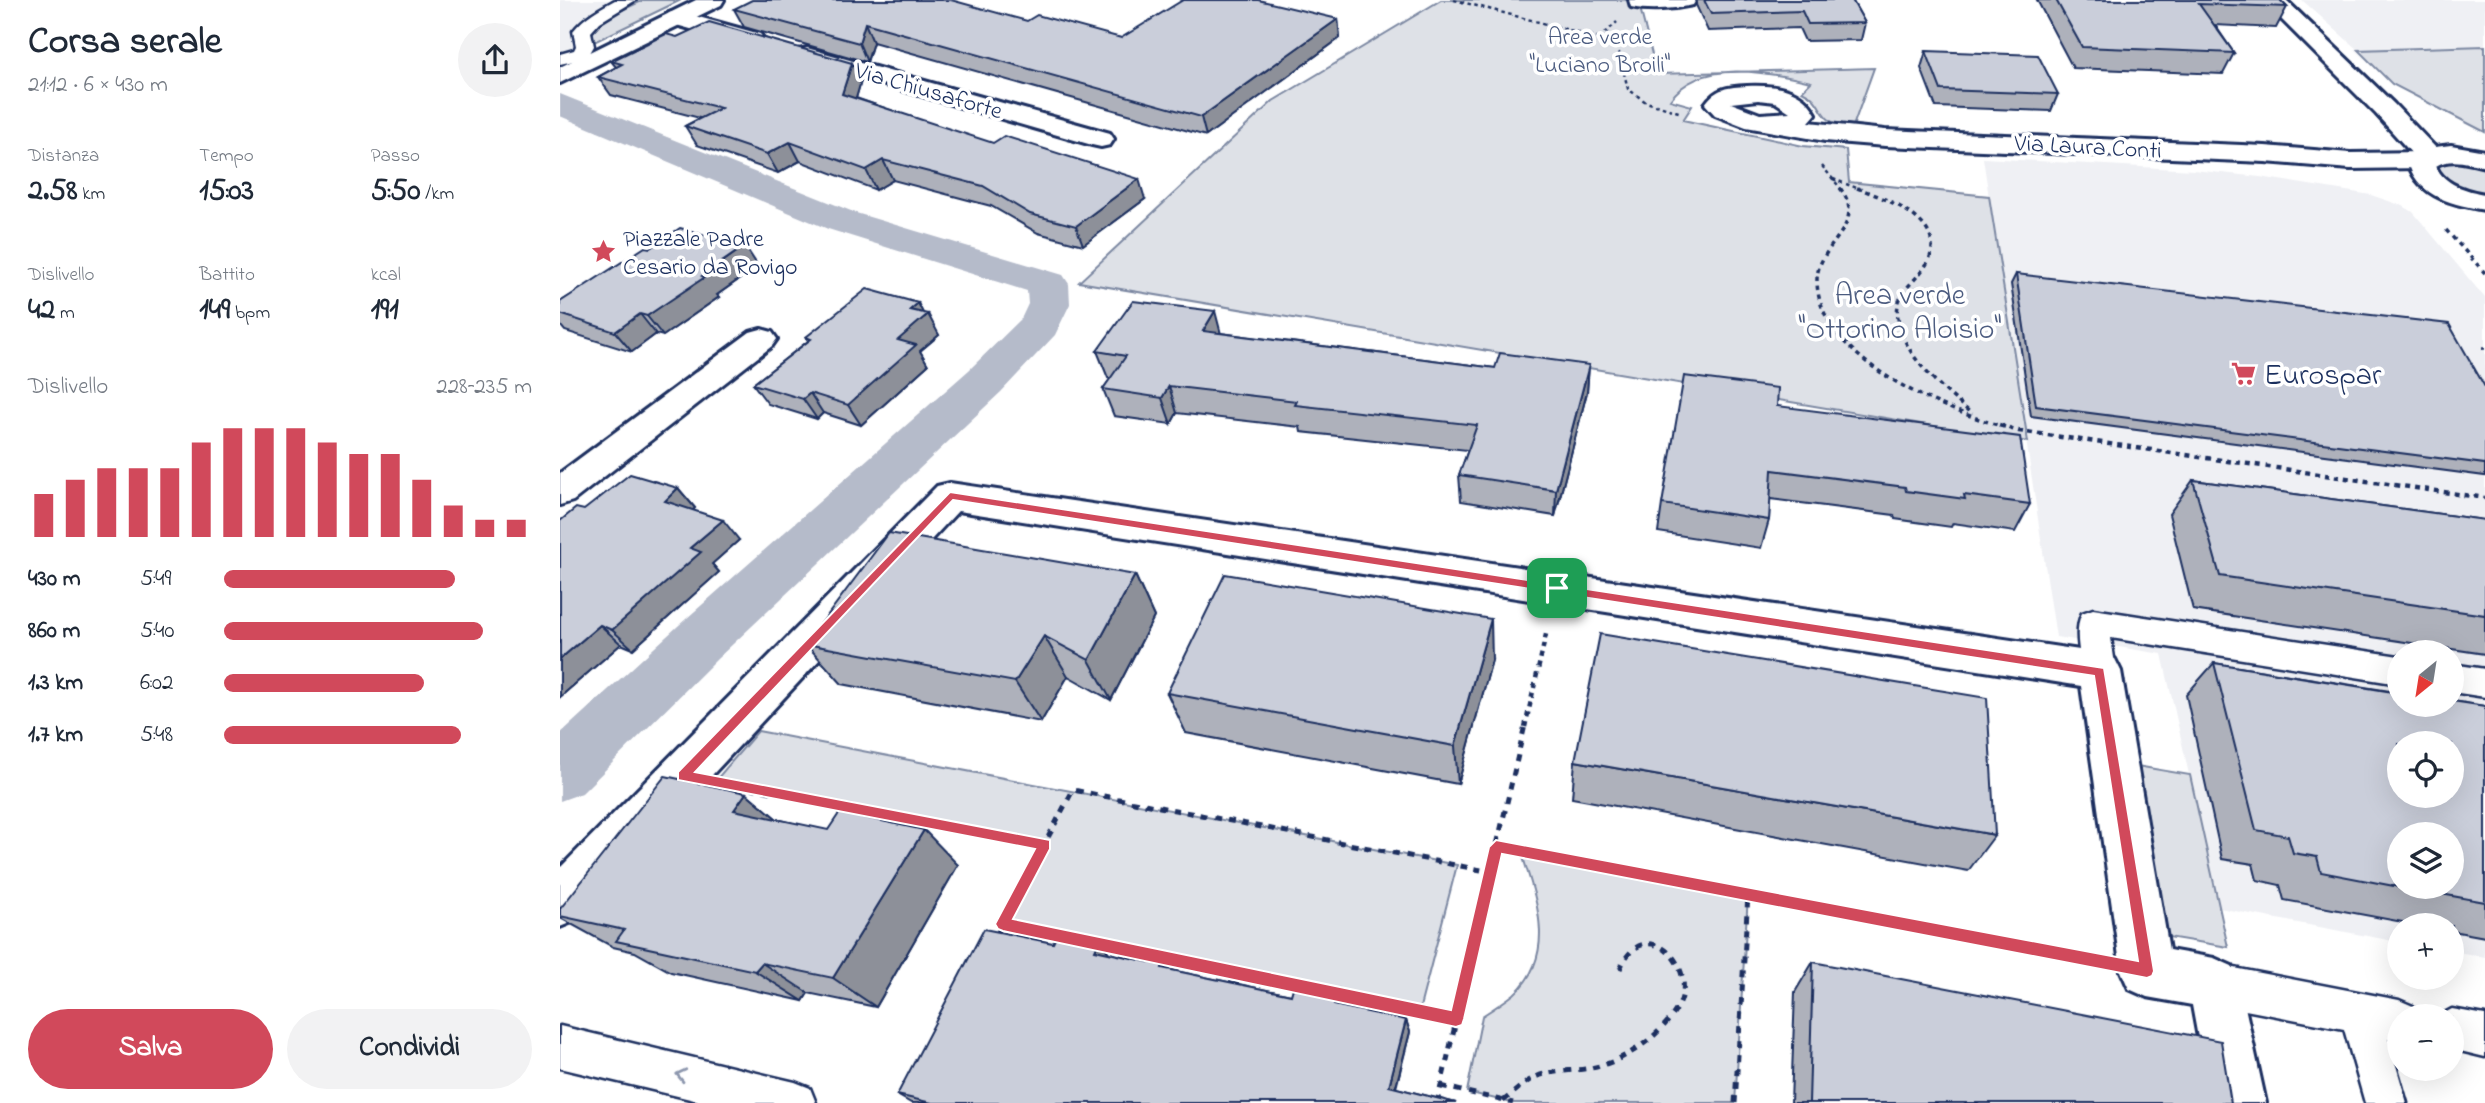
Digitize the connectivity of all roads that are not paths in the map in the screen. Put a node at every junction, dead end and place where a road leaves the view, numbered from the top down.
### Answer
1 (628, 0) edge
2 (713, 0) edge
3 (1685, 0) edge
4 (2273, 0) edge
5 (1639, 2) dead end
6 (677, 18) junction
7 (560, 47) edge
8 (588, 56) junction
9 (560, 59) edge
10 (560, 76) edge
11 (2385, 109) junction
12 (1794, 119) dead end
13 (1101, 139) dead end
14 (2484, 159) edge
15 (2432, 171) junction
16 (2485, 202) edge
17 (2485, 224) edge
18 (761, 339) dead end
19 (560, 492) edge
20 (2387, 668) edge
21 (2100, 671) junction
22 (2464, 680) edge
23 (2485, 683) edge
24 (560, 904) edge
25 (2214, 984) junction
26 (2380, 1016) edge
27 (2464, 1032) edge
28 (2485, 1036) edge
29 (560, 1047) edge
30 (794, 1103) edge
31 (2238, 1103) edge
32 (2386, 1103) edge

1 - 8 lane
2 - 6 street
3 - 5 street
4 - 11 street
6 - 8 street
6 - 13 street, Via Chiusaforte
7 - 8 lane
8 - 9 lane
8 - 10 street
11 - 14 street
11 - 15 street
12 - 15 street, Via Laura Conti
14 - 15 street
15 - 16 street
15 - 17 street
18 - 19 street
20 - 21 lane
21 - 24 street
21 - 25 street
22 - 23 lane
25 - 26 lane
25 - 31 street
26 - 32 lane
27 - 28 lane
30 -> 29 lane

